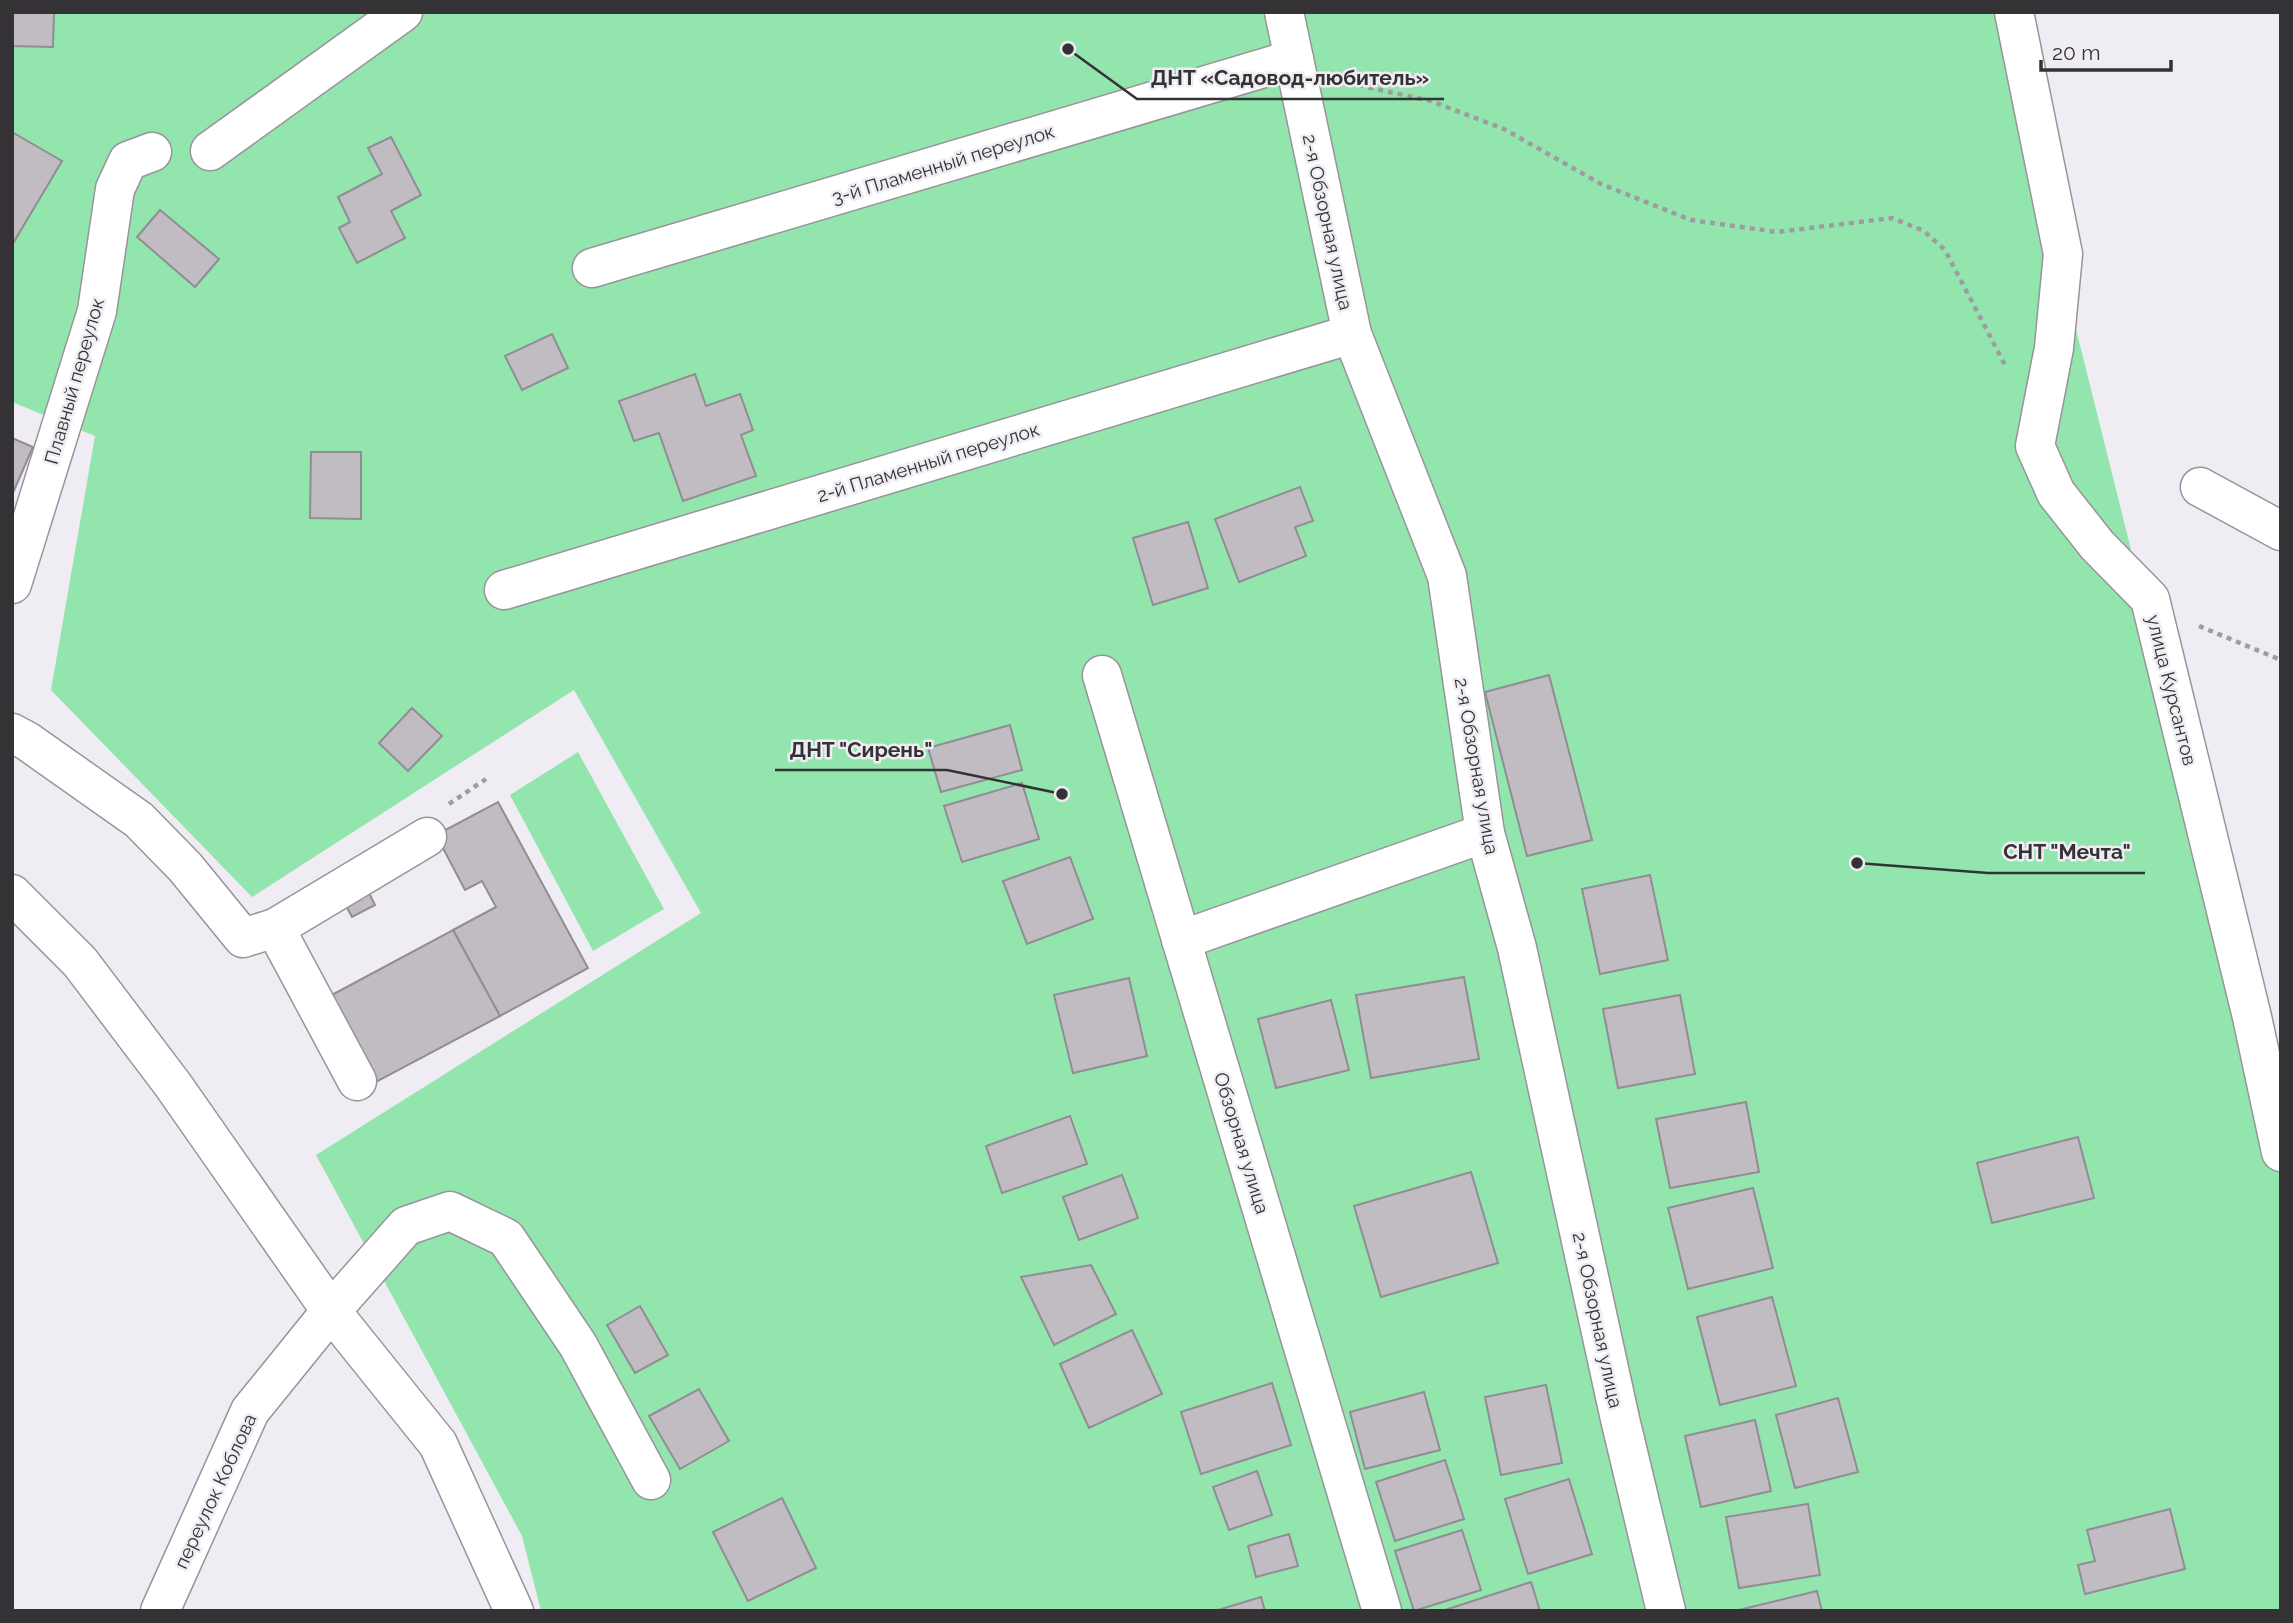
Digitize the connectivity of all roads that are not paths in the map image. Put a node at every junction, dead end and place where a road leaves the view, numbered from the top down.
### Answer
1 (403, 12) edge
2 (1284, 12) edge
3 (2014, 12) edge
4 (1294, 59) junction
5 (210, 151) dead end
6 (152, 152) dead end
7 (592, 268) dead end
8 (1352, 334) junction
9 (2200, 487) dead end
10 (2281, 531) edge
11 (12, 584) edge
12 (504, 590) dead end
13 (1102, 675) dead end
14 (12, 733) edge
15 (1485, 833) junction
16 (427, 837) dead end
17 (12, 894) edge
18 (275, 928) junction
19 (1181, 940) junction
20 (357, 1081) dead end
21 (2281, 1152) edge
22 (331, 1311) junction
23 (651, 1480) dead end
24 (160, 1611) edge
25 (514, 1611) edge
26 (1382, 1611) edge
27 (1666, 1611) edge

1 - 5 street
2 - 4 street, 2-я Обзорная улица
3 - 21 street, улица Курсантов
4 - 7 street, 3-й Пламенный переулок
4 - 8 street, 2-я Обзорная улица
6 - 11 street, Плавный переулок
8 - 12 street, 2-й Пламенный переулок
8 - 15 street, 2-я Обзорная улица
9 - 10 street
13 - 19 street, Обзорная улица
14 - 18 street
15 - 19 street
15 - 27 street, 2-я Обзорная улица
16 - 18 street
17 - 22 street
18 - 20 street
19 - 26 street, Обзорная улица
22 - 23 street, переулок Коблова
22 - 24 street, переулок Коблова
22 - 25 street

